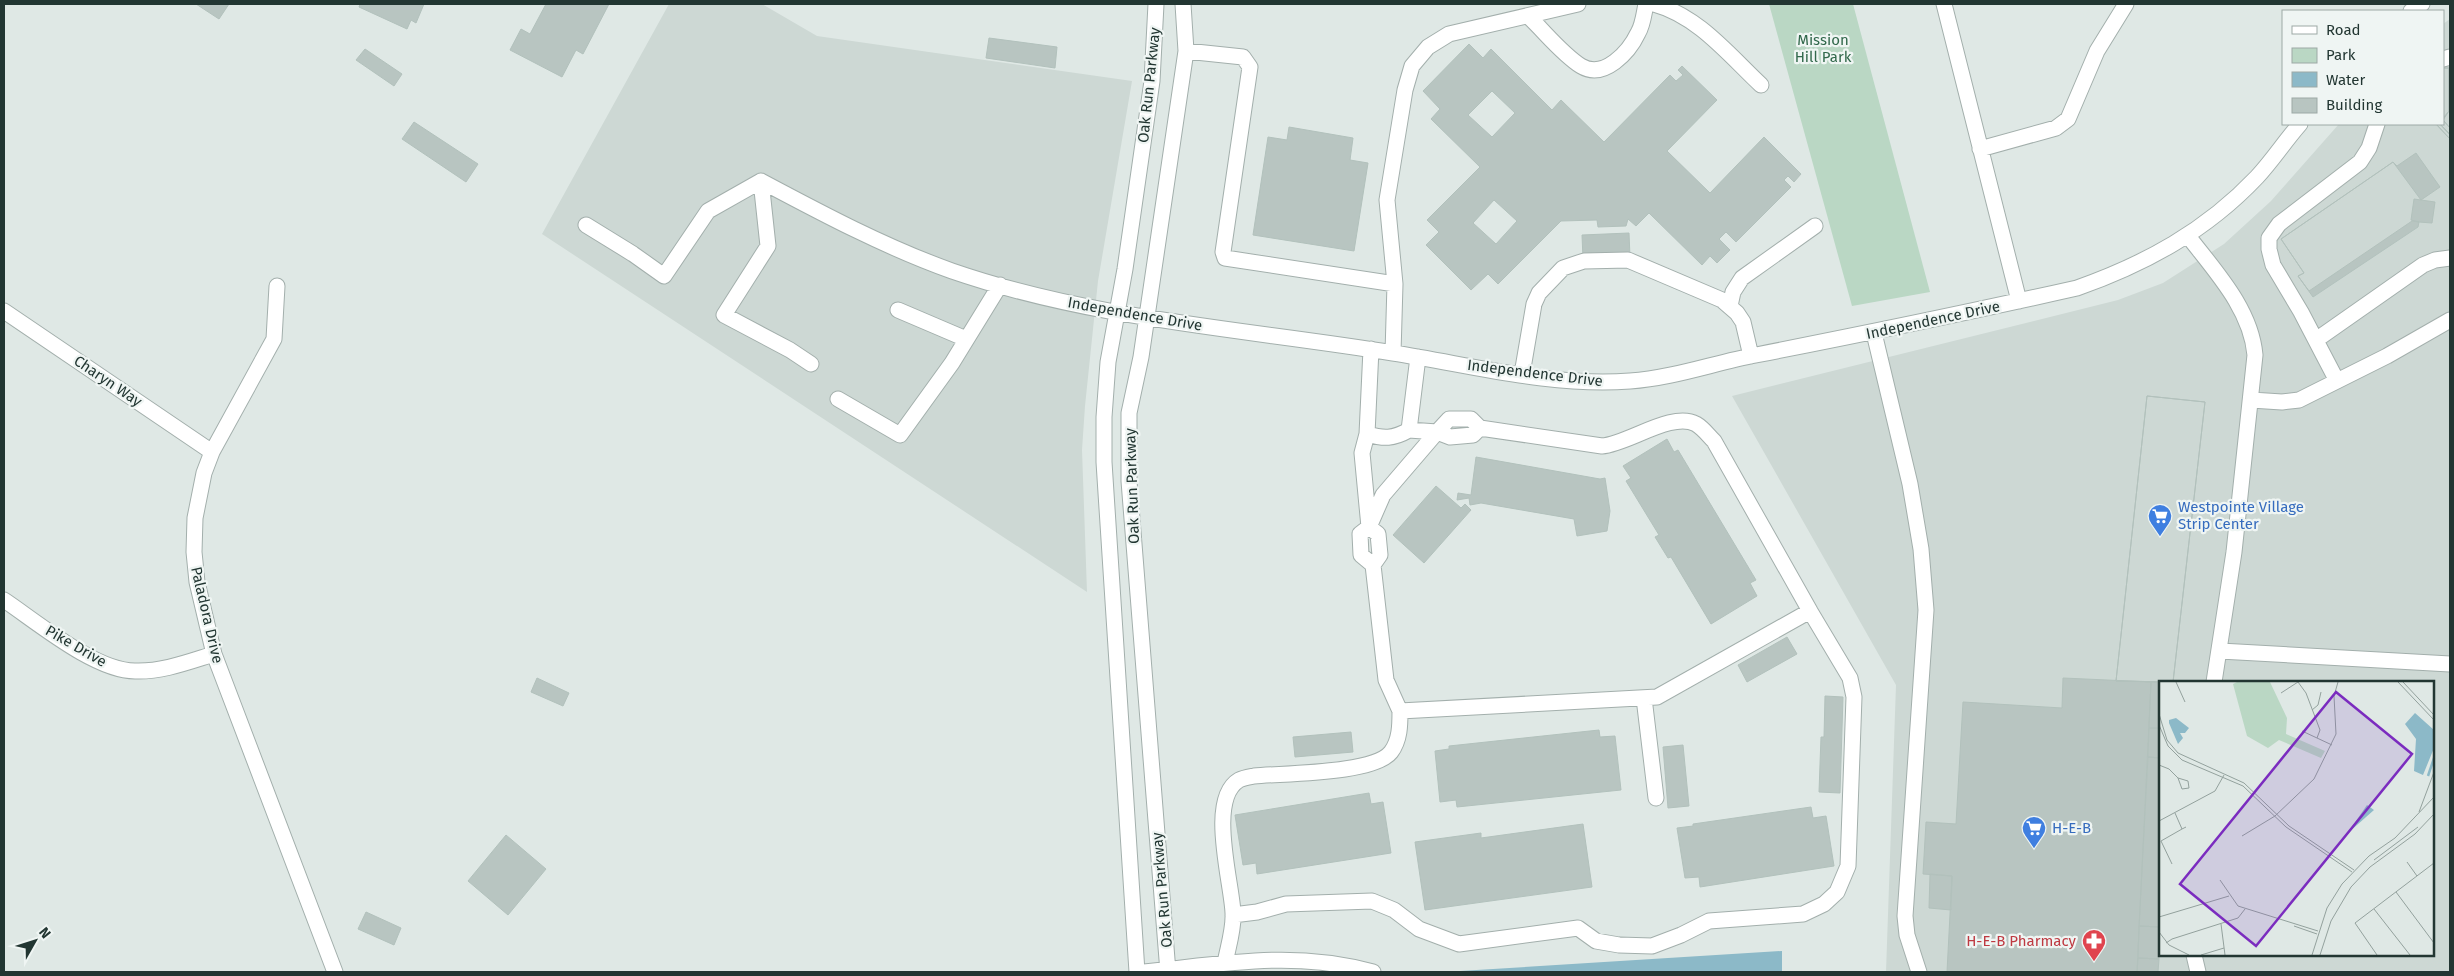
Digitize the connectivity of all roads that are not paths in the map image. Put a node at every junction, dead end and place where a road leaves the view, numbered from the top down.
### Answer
1 (1156, 4) edge
2 (1183, 4) edge
3 (1578, 4) edge
4 (1646, 4) edge
5 (1654, 4) edge
6 (1944, 4) edge
7 (2126, 4) edge
8 (1528, 16) junction
9 (1186, 51) junction
10 (1761, 85) dead end
11 (2299, 125) edge
12 (2377, 125) edge
13 (1980, 149) junction
14 (761, 181) junction
15 (586, 225) dead end
16 (1815, 226) dead end
17 (2188, 236) junction
18 (2450, 258) edge
19 (1394, 284) junction
20 (1000, 285) junction
21 (276, 286) dead end
22 (2019, 301) junction
23 (1730, 306) junction
24 (898, 310) dead end
25 (4, 311) edge
26 (1117, 313) junction
27 (1147, 317) junction
28 (2450, 320) edge
29 (1874, 333) junction
30 (966, 339) junction
31 (2316, 340) junction
32 (1371, 349) junction
33 (1393, 352) junction
34 (1751, 356) junction
35 (1418, 357) junction
36 (811, 364) dead end
37 (1522, 374) junction
38 (2337, 381) junction
39 (838, 399) dead end
40 (2251, 400) junction
41 (1409, 430) junction
42 (1437, 432) junction
43 (1367, 434) junction
44 (212, 452) junction
45 (1369, 527) junction
46 (4, 600) edge
47 (1810, 612) junction
48 (2220, 651) junction
49 (214, 654) junction
50 (2450, 664) edge
51 (2214, 681) edge
52 (1644, 698) junction
53 (1400, 711) junction
54 (1656, 798) dead end
55 (1233, 916) junction
56 (2194, 956) edge
57 (1225, 963) junction
58 (1168, 971) edge
59 (336, 972) edge
60 (1137, 972) edge
61 (1144, 972) edge
62 (1373, 972) edge
63 (1919, 972) edge
64 (2198, 972) edge

1 - 26 street, Oak Run Parkway
2 - 9 street, Oak Run Parkway
3 - 8 street
4 - 8 street
5 - 10 street
6 - 13 street
7 - 13 street
8 - 19 street
9 - 19 street
9 - 27 street, Oak Run Parkway
11 - 17 street, Independence Drive
12 - 31 street
13 - 22 street
14 - 15 street
14 - 20 street, Independence Drive
14 - 36 street
16 - 23 street
17 - 22 street, Independence Drive
17 - 40 street
18 - 31 street
19 - 33 street
20 - 26 street, Independence Drive
20 - 30 street
21 - 44 street, Paladora Drive
22 - 29 street, Independence Drive
23 - 34 street
23 - 37 street
24 - 30 street
25 - 44 street, Charyn Way
26 - 27 street, Independence Drive
26 - 60 street, Oak Run Parkway
27 - 32 street, Independence Drive
27 - 58 street, Oak Run Parkway
28 - 38 street
29 - 34 street, Independence Drive
29 - 63 street
30 - 39 street
31 - 38 street
32 - 33 street, Independence Drive
32 - 43 street
33 - 35 street, Independence Drive
34 - 37 street, Independence Drive
35 - 37 street, Independence Drive
35 - 41 street
38 - 40 street
40 - 48 street
41 - 42 street
41 - 43 street
42 - 45 street
42 - 47 street
43 - 45 street
44 - 49 street, Paladora Drive
45 - 53 street
46 - 49 street, Pike Drive
47 - 52 street
47 - 55 street
48 - 50 street
48 - 51 street
49 - 59 street, Paladora Drive
52 - 53 street
52 - 54 street
53 - 55 street
55 - 57 street
56 - 64 street
57 - 58 street
57 - 62 street
58 - 61 street

